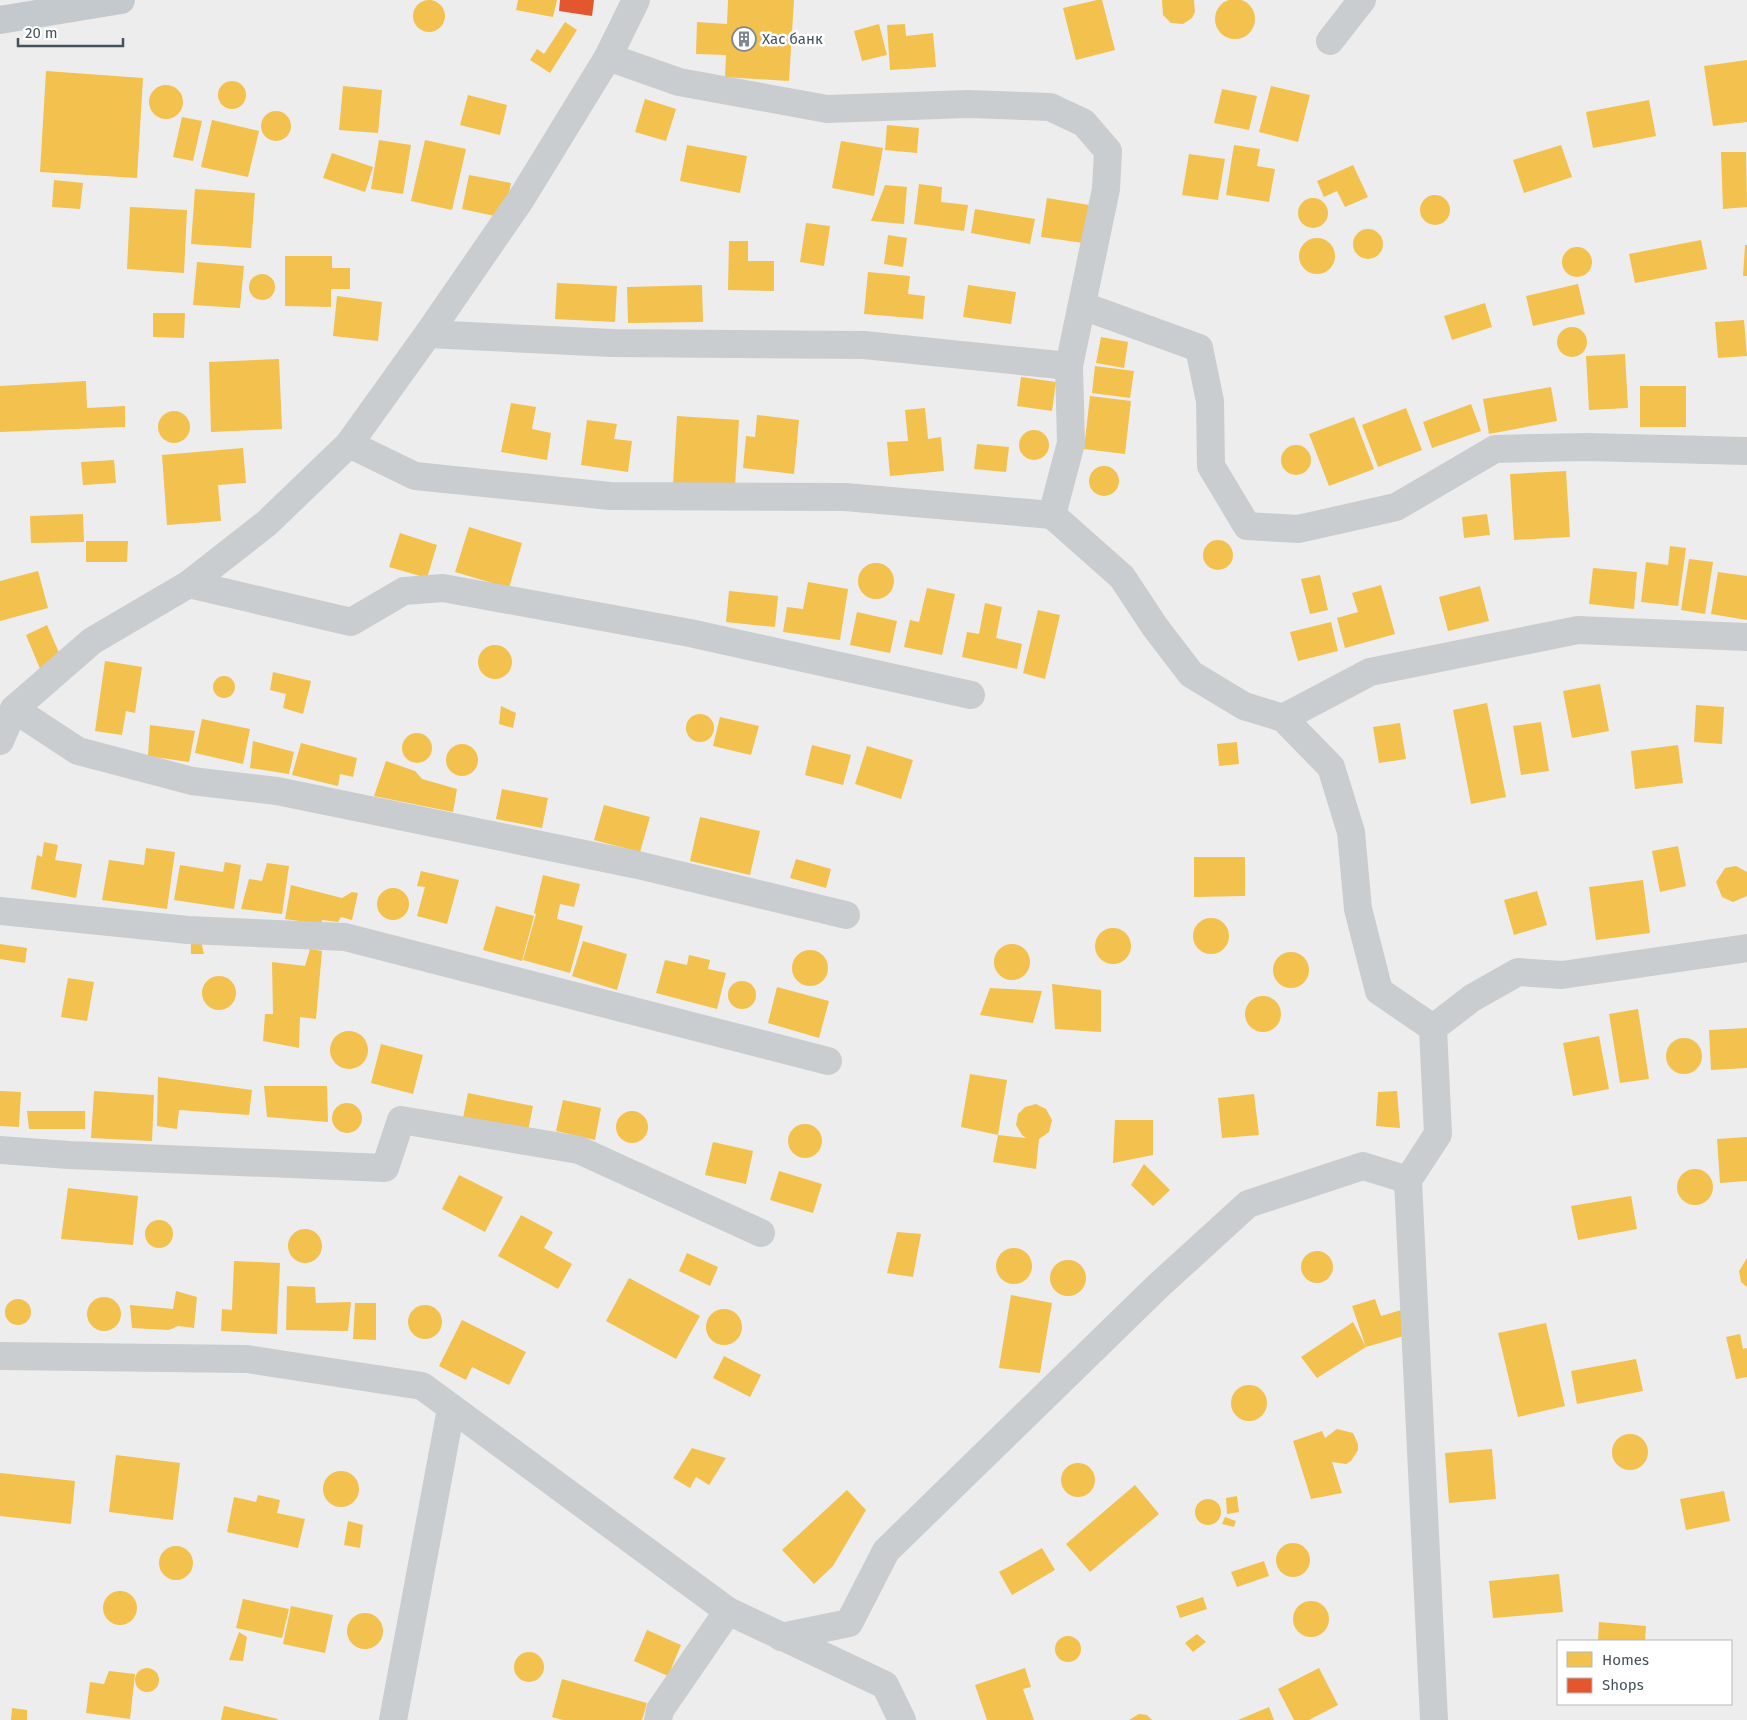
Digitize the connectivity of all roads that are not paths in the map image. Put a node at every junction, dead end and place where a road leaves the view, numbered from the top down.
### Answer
1 (121, 0) edge
2 (636, 0) edge
3 (1362, 0) edge
4 (0, 20) edge
5 (1330, 41) dead end
6 (608, 57) junction
7 (1083, 306) junction
8 (428, 334) junction
9 (1069, 366) junction
10 (349, 444) junction
11 (1747, 451) edge
12 (1052, 515) junction
13 (189, 584) junction
14 (1747, 637) edge
15 (971, 695) dead end
16 (14, 709) junction
17 (1283, 718) junction
18 (0, 741) edge
19 (0, 911) edge
20 (846, 915) dead end
21 (1747, 948) edge
22 (1433, 1028) junction
23 (828, 1061) dead end
24 (0, 1150) edge
25 (1408, 1180) junction
26 (760, 1233) dead end
27 (0, 1356) edge
28 (451, 1409) junction
29 (728, 1611) junction
30 (781, 1637) junction
31 (393, 1720) edge
32 (658, 1720) edge
33 (902, 1720) edge
34 (1434, 1720) edge

1 - 4 main road
2 - 6 street
3 - 5 street
6 - 7 street
6 - 8 street
7 - 9 street
7 - 11 street
8 - 9 street
8 - 10 street
9 - 12 street
10 - 12 street
10 - 13 street
12 - 17 street
13 - 15 street
13 - 16 street
14 - 17 street
16 - 18 street
16 - 20 street
17 - 22 street
19 - 23 street
21 - 22 street
22 - 25 street
24 - 26 street
25 - 30 street
25 - 34 street
27 - 28 street
28 - 29 street
28 - 31 street
29 - 30 street
29 - 32 street
30 - 33 street

